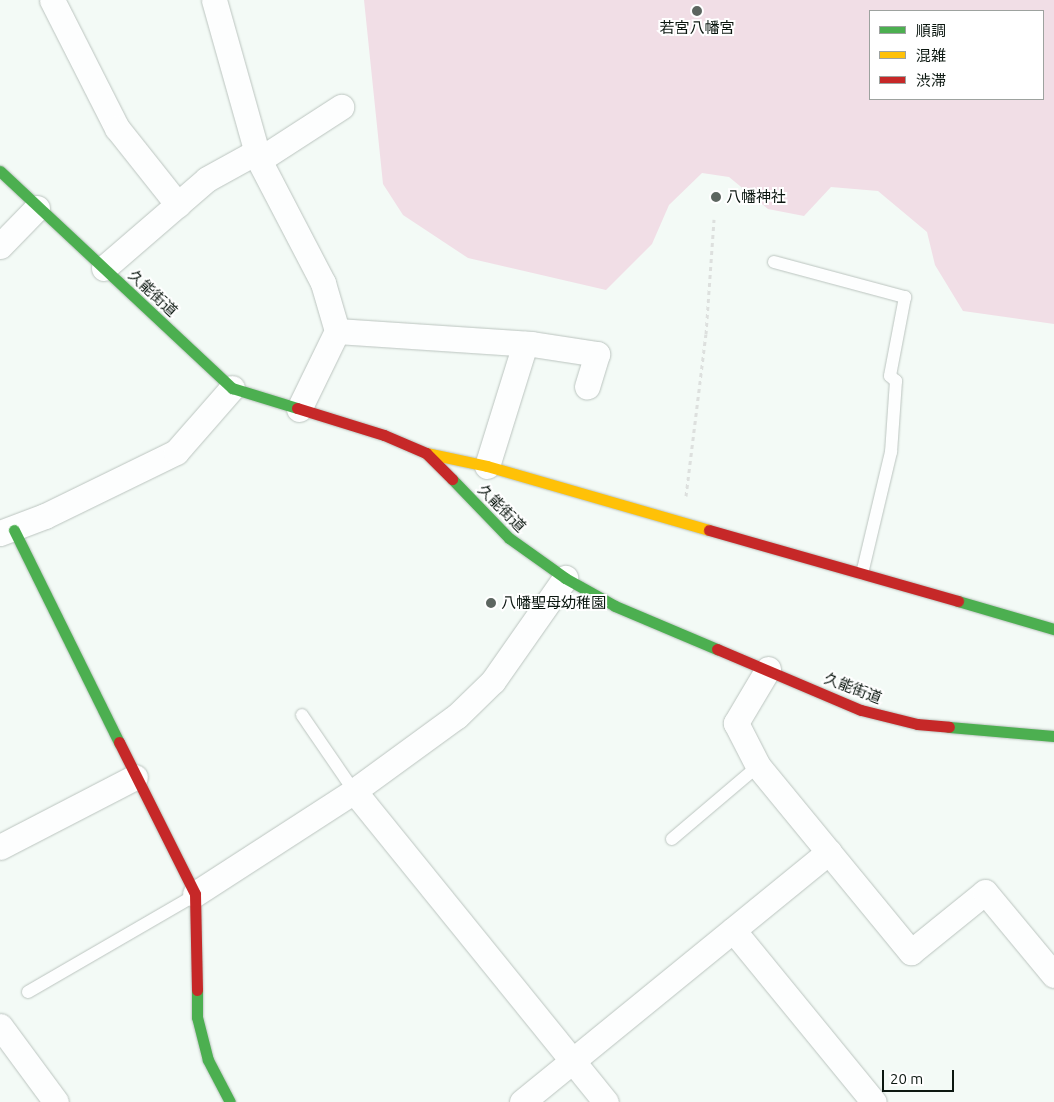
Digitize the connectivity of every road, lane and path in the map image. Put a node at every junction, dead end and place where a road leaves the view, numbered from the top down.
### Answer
1 (52, 0) edge
2 (214, 0) edge
3 (341, 107) dead end
4 (257, 156) junction
5 (0, 171) edge
6 (178, 205) junction
7 (37, 208) junction
8 (714, 219) dead end
9 (0, 246) edge
10 (774, 262) dead end
11 (104, 268) junction
12 (337, 331) junction
13 (525, 344) junction
14 (587, 387) dead end
15 (232, 388) junction
16 (300, 408) junction
17 (426, 453) junction
18 (487, 466) junction
19 (683, 524) junction
20 (7, 531) edge
21 (862, 574) junction
22 (565, 578) junction
23 (1054, 628) edge
24 (768, 669) junction
25 (302, 715) dead end
26 (1054, 736) edge
27 (758, 766) junction
28 (135, 778) junction
29 (354, 791) junction
30 (672, 839) dead end
31 (0, 847) edge
32 (829, 852) junction
33 (195, 894) junction
34 (733, 930) junction
35 (1054, 975) edge
36 (28, 992) dead end
37 (0, 1026) edge
38 (571, 1060) junction
39 (56, 1102) edge
40 (230, 1102) edge
41 (522, 1102) edge
42 (606, 1102) edge
43 (874, 1102) edge

1 - 6 street
2 - 4 street
3 - 4 street
4 - 6 street
4 - 12 street
5 - 7 street, 久能街道
6 - 11 street
7 - 9 street
7 - 11 street, 久能街道
8 - 19 path
10 - 21 lane
11 - 15 street, 久能街道
12 - 13 street
12 - 16 street
13 - 14 street
13 - 18 street
15 - 16 street, 久能街道
15 - 20 street
16 - 17 street, 久能街道
17 - 18 street
17 - 22 street, 久能街道
18 - 19 street
19 - 21 street
20 - 28 street
21 - 23 street
22 - 24 street, 久能街道
22 - 29 street
24 - 26 street, 久能街道
24 - 27 street
25 - 29 lane
27 - 30 lane
27 - 32 street
28 - 31 street
28 - 33 street
29 - 33 street
29 - 38 street
32 - 34 street
32 - 35 street
33 - 36 lane
33 - 40 street
34 - 38 street
34 - 43 street
37 - 39 street
38 - 41 street
38 - 42 street

